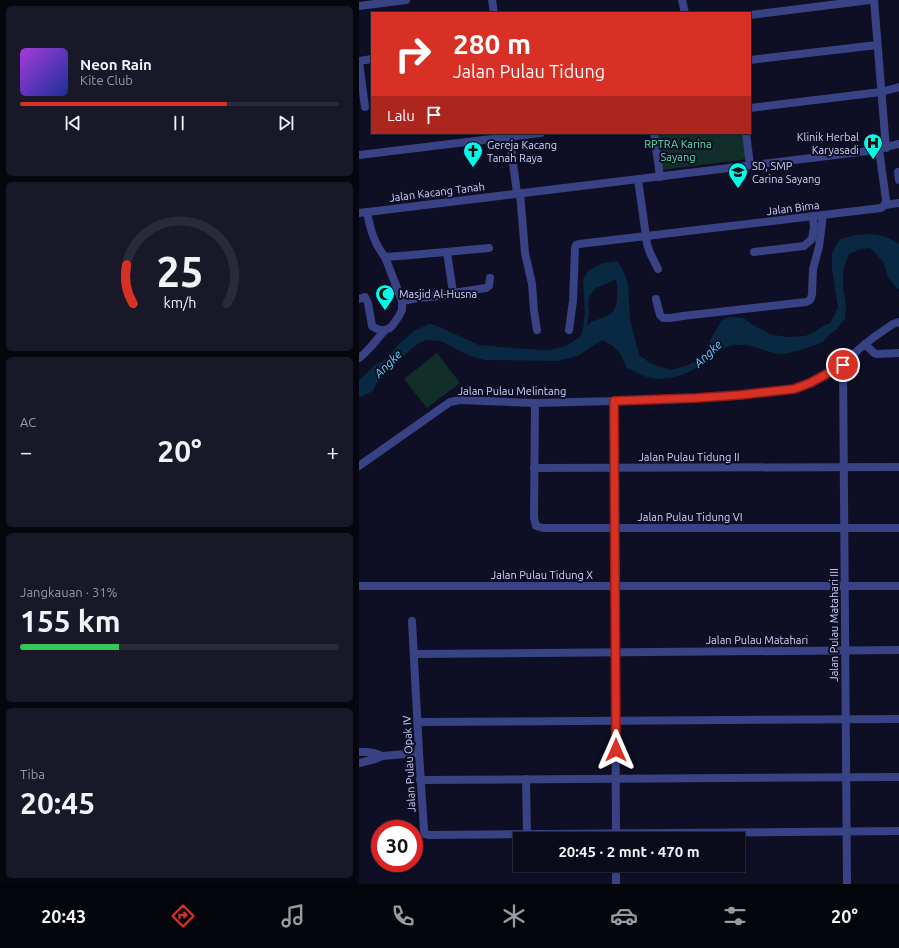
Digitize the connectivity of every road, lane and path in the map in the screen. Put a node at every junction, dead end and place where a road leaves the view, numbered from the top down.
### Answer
1 (406, 0) edge
2 (492, 0) edge
3 (683, 0) edge
4 (870, 0) edge
5 (874, 0) edge
6 (359, 6) edge
7 (494, 12) edge
8 (685, 12) edge
9 (751, 15) edge
10 (877, 45) junction
11 (371, 59) edge
12 (751, 60) edge
13 (359, 61) edge
14 (899, 87) edge
15 (881, 92) junction
16 (365, 107) edge
17 (751, 108) edge
18 (526, 134) edge
19 (654, 134) edge
20 (746, 134) edge
21 (510, 135) edge
22 (899, 144) edge
23 (882, 148) junction
24 (359, 155) edge
25 (750, 165) junction
26 (659, 177) junction
27 (638, 179) junction
28 (518, 193) junction
29 (899, 203) edge
30 (885, 205) junction
31 (363, 213) edge
32 (823, 215) junction
33 (813, 216) junction
34 (646, 236) junction
35 (489, 248) dead end
36 (447, 252) junction
37 (754, 252) dead end
38 (385, 257) junction
39 (659, 269) dead end
40 (490, 278) dead end
41 (453, 293) junction
42 (359, 299) edge
43 (656, 299) dead end
44 (401, 301) junction
45 (899, 322) edge
46 (385, 330) junction
47 (537, 330) dead end
48 (569, 330) dead end
49 (865, 344) junction
50 (899, 353) edge
51 (359, 358) edge
52 (843, 365) junction
53 (614, 401) junction
54 (535, 403) junction
55 (359, 466) edge
56 (899, 467) edge
57 (534, 468) junction
58 (614, 468) junction
59 (844, 468) junction
60 (615, 528) junction
61 (844, 528) junction
62 (899, 528) edge
63 (359, 586) edge
64 (615, 586) junction
65 (845, 586) junction
66 (899, 586) edge
67 (412, 621) dead end
68 (899, 650) edge
69 (845, 651) junction
70 (615, 652) junction
71 (414, 654) junction
72 (899, 719) edge
73 (845, 720) junction
74 (615, 721) junction
75 (417, 722) junction
76 (359, 752) edge
77 (419, 753) junction
78 (382, 756) junction
79 (359, 763) edge
80 (899, 777) edge
81 (616, 778) junction
82 (846, 778) junction
83 (526, 779) junction
84 (420, 780) junction
85 (527, 832) edge
86 (616, 832) edge
87 (846, 832) junction
88 (899, 832) edge
89 (513, 834) edge
90 (745, 834) edge
91 (616, 872) edge
92 (616, 884) edge
93 (847, 884) edge

1 - 6 street
2 - 7 street
3 - 8 street
4 - 9 street
5 - 10 street
10 - 12 street
10 - 15 street
11 - 13 street
13 - 16 street
14 - 15 street
15 - 17 street
15 - 23 street
18 - 21 street
19 - 26 street
20 - 25 street
21 - 24 street
21 - 28 street
22 - 23 street, Jalan Kacang Tanah
23 - 25 street, Jalan Kacang Tanah
23 - 30 street
25 - 26 street, Jalan Kacang Tanah
26 - 27 street, Jalan Kacang Tanah
27 - 28 street, Jalan Kacang Tanah
27 - 34 street
28 - 31 street, Jalan Kacang Tanah
28 - 47 street
29 - 30 street, Jalan Bima
30 - 32 street, Jalan Bima
31 - 38 street
32 - 33 street, Jalan Bima
32 - 43 street
33 - 34 street, Jalan Bima
33 - 37 street
34 - 39 street
34 - 48 street, Jalan Bima
35 - 36 street
36 - 38 street
36 - 41 street
38 - 44 street
40 - 41 street
41 - 44 street
42 - 46 street
44 - 46 street
45 - 49 street, Jalan Pulau Melintang
46 - 51 street
49 - 50 street
49 - 52 street, Jalan Pulau Melintang
52 - 53 street, Jalan Pulau Melintang
52 - 59 street, Jalan Pulau Matahari III
53 - 54 street, Jalan Pulau Melintang
53 - 58 street
54 - 55 street, Jalan Pulau Melintang
54 - 57 street
56 - 59 street, Jalan Pulau Tidung II
57 - 58 street, Jalan Pulau Tidung II
57 - 60 street, Jalan Pulau Tidung VI
58 - 59 street, Jalan Pulau Tidung II
58 - 60 street
59 - 61 street, Jalan Pulau Matahari III
60 - 61 street, Jalan Pulau Tidung VI
60 - 64 street
61 - 62 street, Jalan Pulau Tidung VI
61 - 65 street, Jalan Pulau Matahari III
63 - 64 street, Jalan Pulau Tidung X
64 - 65 street, Jalan Pulau Tidung X
64 - 70 street
65 - 66 street, Jalan Pulau Tidung X
65 - 69 street, Jalan Pulau Matahari III
67 - 71 street, Jalan Pulau Opak IV
68 - 69 street, Jalan Pulau Matahari
69 - 70 street, Jalan Pulau Matahari
69 - 73 street, Jalan Pulau Matahari III
70 - 71 street, Jalan Pulau Matahari
70 - 74 street
71 - 75 street, Jalan Pulau Opak IV
72 - 73 street
73 - 74 street
73 - 82 street, Jalan Pulau Matahari III
74 - 75 street
74 - 81 street
75 - 77 street, Jalan Pulau Opak IV
76 - 78 street
77 - 78 street
77 - 84 street, Jalan Pulau Opak IV
78 - 79 street
80 - 82 street
81 - 82 street
81 - 83 street
81 - 86 street
82 - 87 street, Jalan Pulau Matahari III
83 - 84 street
83 - 85 street
84 - 89 street, Jalan Pulau Opak IV
87 - 88 street, Jalan Pulau Opak IV
87 - 90 street, Jalan Pulau Opak IV
87 - 93 street, Jalan Pulau Matahari III
91 - 92 street

